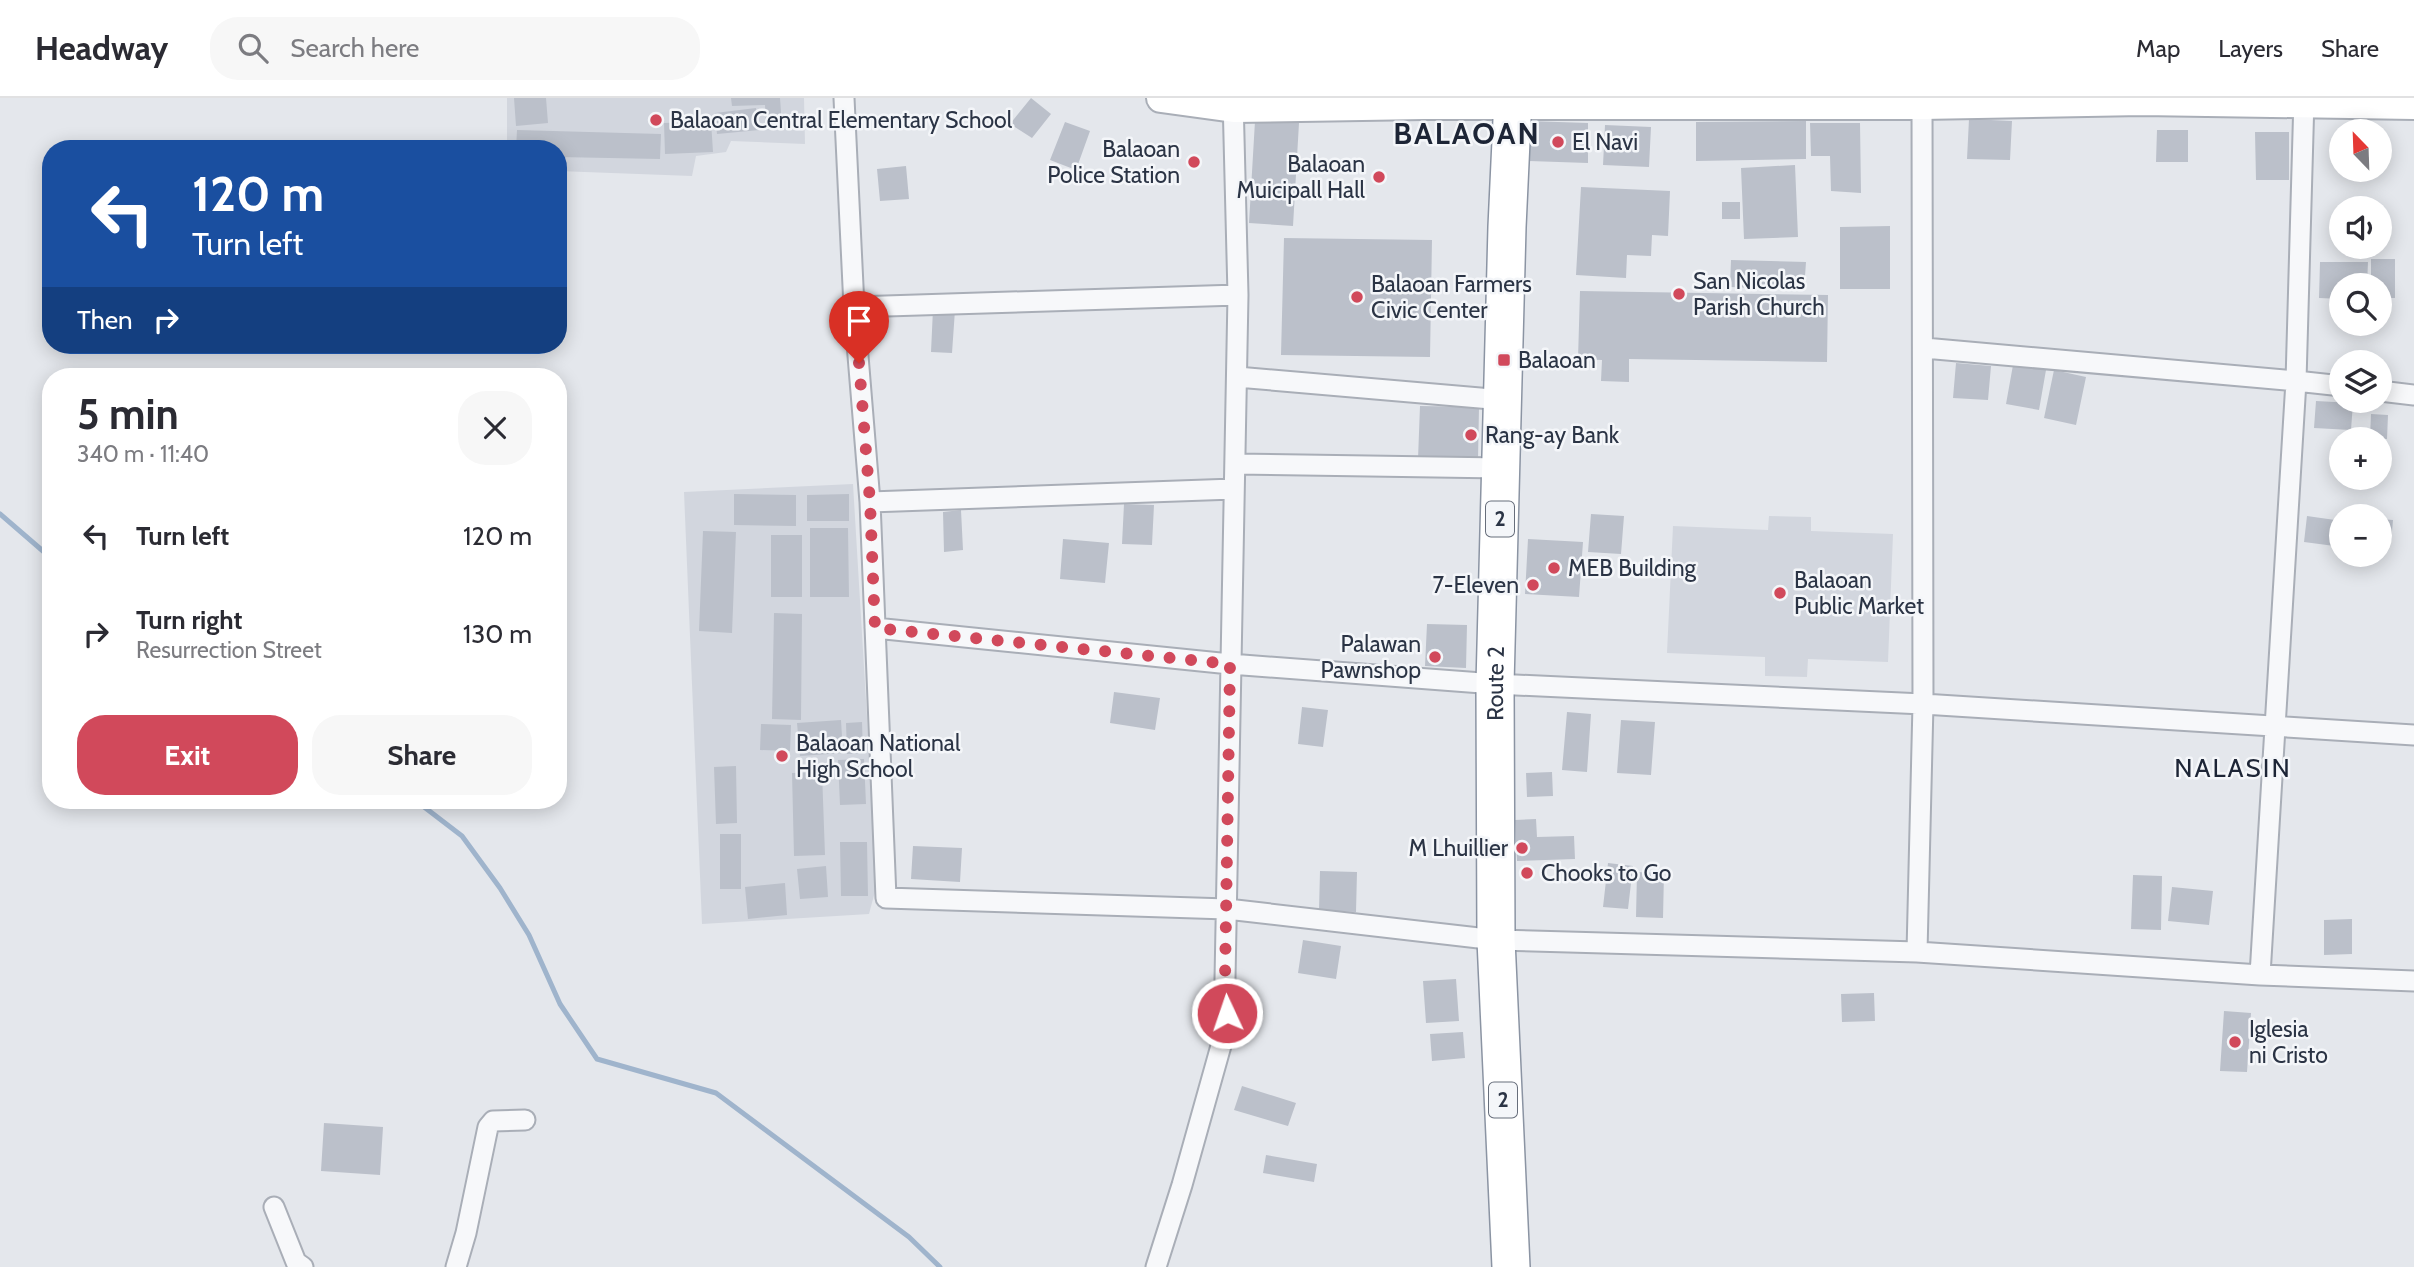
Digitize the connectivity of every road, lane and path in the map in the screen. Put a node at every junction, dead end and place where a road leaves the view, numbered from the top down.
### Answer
1 (844, 98) edge
2 (1161, 98) edge
3 (2304, 100) edge
4 (1513, 102) edge
5 (1922, 102) edge
6 (1234, 103) edge
7 (2414, 104) edge
8 (1238, 295) junction
9 (854, 307) junction
10 (1924, 348) junction
11 (1237, 377) junction
12 (2296, 381) junction
13 (2329, 385) edge
14 (2392, 392) edge
15 (2414, 395) edge
16 (1503, 400) junction
17 (1236, 464) junction
18 (1501, 468) junction
19 (1234, 489) junction
20 (870, 502) junction
21 (875, 628) junction
22 (1230, 664) junction
23 (1495, 684) junction
24 (1923, 704) junction
25 (2275, 726) junction
26 (2414, 735) edge
27 (1227, 909) junction
28 (1496, 940) junction
29 (1917, 952) junction
30 (2260, 975) junction
31 (2414, 981) edge
32 (525, 1120) dead end
33 (274, 1208) dead end
34 (1511, 1264) edge
35 (303, 1267) edge
36 (456, 1267) edge
37 (1156, 1267) edge

1 - 9 street
2 - 6 main road
3 - 5 main road
3 - 7 main road
3 - 12 street
4 - 5 main road
4 - 6 main road
4 - 16 highway, Route 2 / 2
5 - 10 street
6 - 8 street
8 - 9 street
8 - 11 street
9 - 20 street
10 - 12 street
10 - 24 street
11 - 16 street
11 - 17 street
12 - 13 street
12 - 25 street
14 - 15 street
16 - 18 highway, Route 2 / 2
17 - 18 street
17 - 19 street
18 - 23 highway, Route 2 / 2
19 - 20 street
19 - 22 street
20 - 21 street
21 - 22 street
21 - 27 street
22 - 23 street
22 - 27 street
23 - 24 street
23 - 28 highway, Route 2 / 2
24 - 25 street
24 - 29 street
25 - 26 street
25 - 30 street
27 - 28 street
27 - 37 street
28 - 29 street
28 - 34 highway, Route 2 / 2
29 - 30 street
30 - 31 street
32 - 36 street
33 - 35 street

